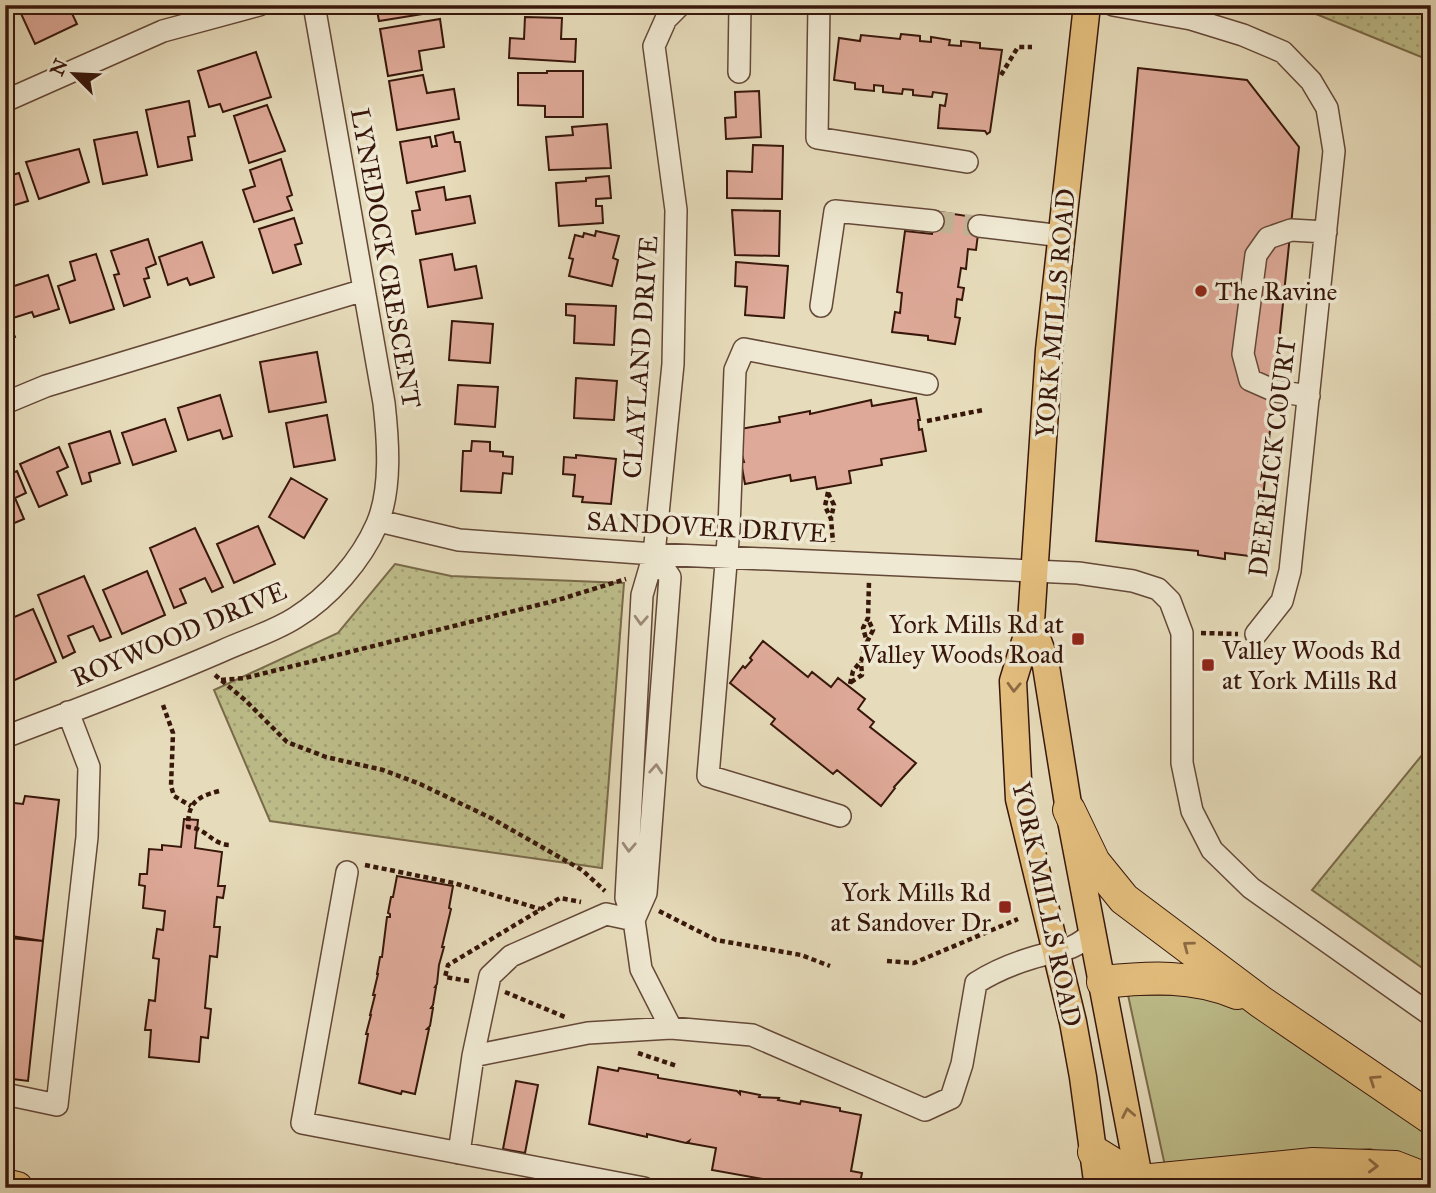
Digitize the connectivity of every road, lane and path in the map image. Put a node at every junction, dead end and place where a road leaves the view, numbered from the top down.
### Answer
1 (259, 5) edge
2 (314, 5) edge
3 (680, 5) edge
4 (740, 5) edge
5 (819, 5) edge
6 (1087, 5) edge
7 (1113, 5) edge
8 (1032, 47) dead end
9 (740, 72) dead end
10 (1001, 75) dead end
11 (5, 101) edge
12 (967, 162) dead end
13 (933, 221) tunnel mouth
14 (979, 226) tunnel mouth
15 (1326, 232) junction
16 (1062, 236) junction
17 (364, 290) junction
18 (821, 306) dead end
19 (926, 384) dead end
20 (1309, 396) junction
21 (5, 403) edge
22 (983, 410) dead end
23 (927, 421) dead end
24 (831, 519) junction
25 (379, 521) junction
26 (654, 554) junction
27 (727, 557) junction
28 (836, 562) junction
29 (869, 564) junction
30 (1034, 570) junction
31 (632, 578) dead end
32 (868, 618) junction
33 (1031, 622) junction
34 (1182, 633) junction
35 (1256, 634) joint
36 (867, 642) junction
37 (200, 660) junction
38 (861, 661) junction
39 (220, 680) junction
40 (163, 705) dead end
41 (68, 712) junction
42 (5, 737) edge
43 (219, 791) dead end
44 (191, 806) junction
45 (1069, 810) junction
46 (840, 816) dead end
47 (231, 845) dead end
48 (348, 872) joint
49 (612, 898) dead end
50 (588, 903) dead end
51 (541, 909) junction
52 (1018, 919) dead end
53 (635, 921) junction
54 (1092, 933) junction
55 (1056, 952) junction
56 (887, 961) dead end
57 (830, 966) dead end
58 (445, 977) dead end
59 (1103, 982) junction
60 (1261, 1002) junction
61 (1069, 1007) junction
62 (1431, 1015) edge
63 (671, 1028) junction
64 (473, 1056) junction
65 (5, 1094) edge
66 (1431, 1118) edge
67 (1094, 1152) junction
68 (459, 1153) junction
69 (1313, 1164) junction
70 (1431, 1181) edge
71 (1141, 1184) edge
72 (5, 1185) edge
73 (17, 1188) edge
74 (644, 1188) edge
75 (1098, 1188) edge
76 (1254, 1188) edge

1 - 11 street
2 - 17 street, LYNEDOCK CRESCENT
3 - 26 street, CLAYLAND DRIVE
4 - 9 street
5 - 12 street
6 - 16 main road, YORK MILLS ROAD
7 - 15 street, DEERLICK COURT
8 - 10 path
13 - 18 street
14 - 16 street
15 - 20 street, DEERLICK COURT
15 - 20 street
16 - 30 main road, YORK MILLS ROAD
17 - 21 street
17 - 25 street, LYNEDOCK CRESCENT
19 - 27 street
20 - 35 street, DEERLICK COURT
22 - 23 path
24 - 24 path
24 - 28 path
25 - 26 street, SANDOVER DRIVE
25 - 37 street, ROYWOOD DRIVE
26 - 27 street, SANDOVER DRIVE
26 - 53 street, CLAYLAND DRIVE
27 - 28 street, SANDOVER DRIVE
27 - 46 street
28 - 29 street, SANDOVER DRIVE
29 - 30 street, SANDOVER DRIVE
29 - 32 path
30 - 33 main road, YORK MILLS ROAD
30 - 34 street, SANDOVER DRIVE
31 - 39 path
32 - 36 path
32 - 36 path
33 - 45 main road, YORK MILLS ROAD
33 -> 55 main road, YORK MILLS ROAD
34 - 35 path
34 - 62 street
36 - 38 path
37 - 39 path
37 - 41 street, ROYWOOD DRIVE
38 - 38 path
39 - 49 path
40 - 44 path
41 - 42 street, ROYWOOD DRIVE
41 - 65 street
43 - 44 path
44 - 47 path
45 - 54 main road, YORK MILLS ROAD
60 -> 45 highway
48 - 51 path
48 - 68 street
50 - 51 path
51 - 58 path
52 - 56 path
53 - 57 path
53 - 63 street, CLAYLAND DRIVE
53 - 64 street
54 - 55 street
54 - 59 main road, YORK MILLS ROAD
55 - 61 main road, YORK MILLS ROAD
55 - 63 street
59 - 60 highway
59 - 61 main road
71 -> 59 main road, YORK MILLS ROAD
66 -> 60 highway
61 - 67 main road, YORK MILLS ROAD
63 - 64 street
64 - 68 street
67 - 71 highway
67 - 75 main road, YORK MILLS ROAD
68 - 74 street
69 -> 70 highway
69 - 71 highway
69 - 76 highway
72 - 73 highway

